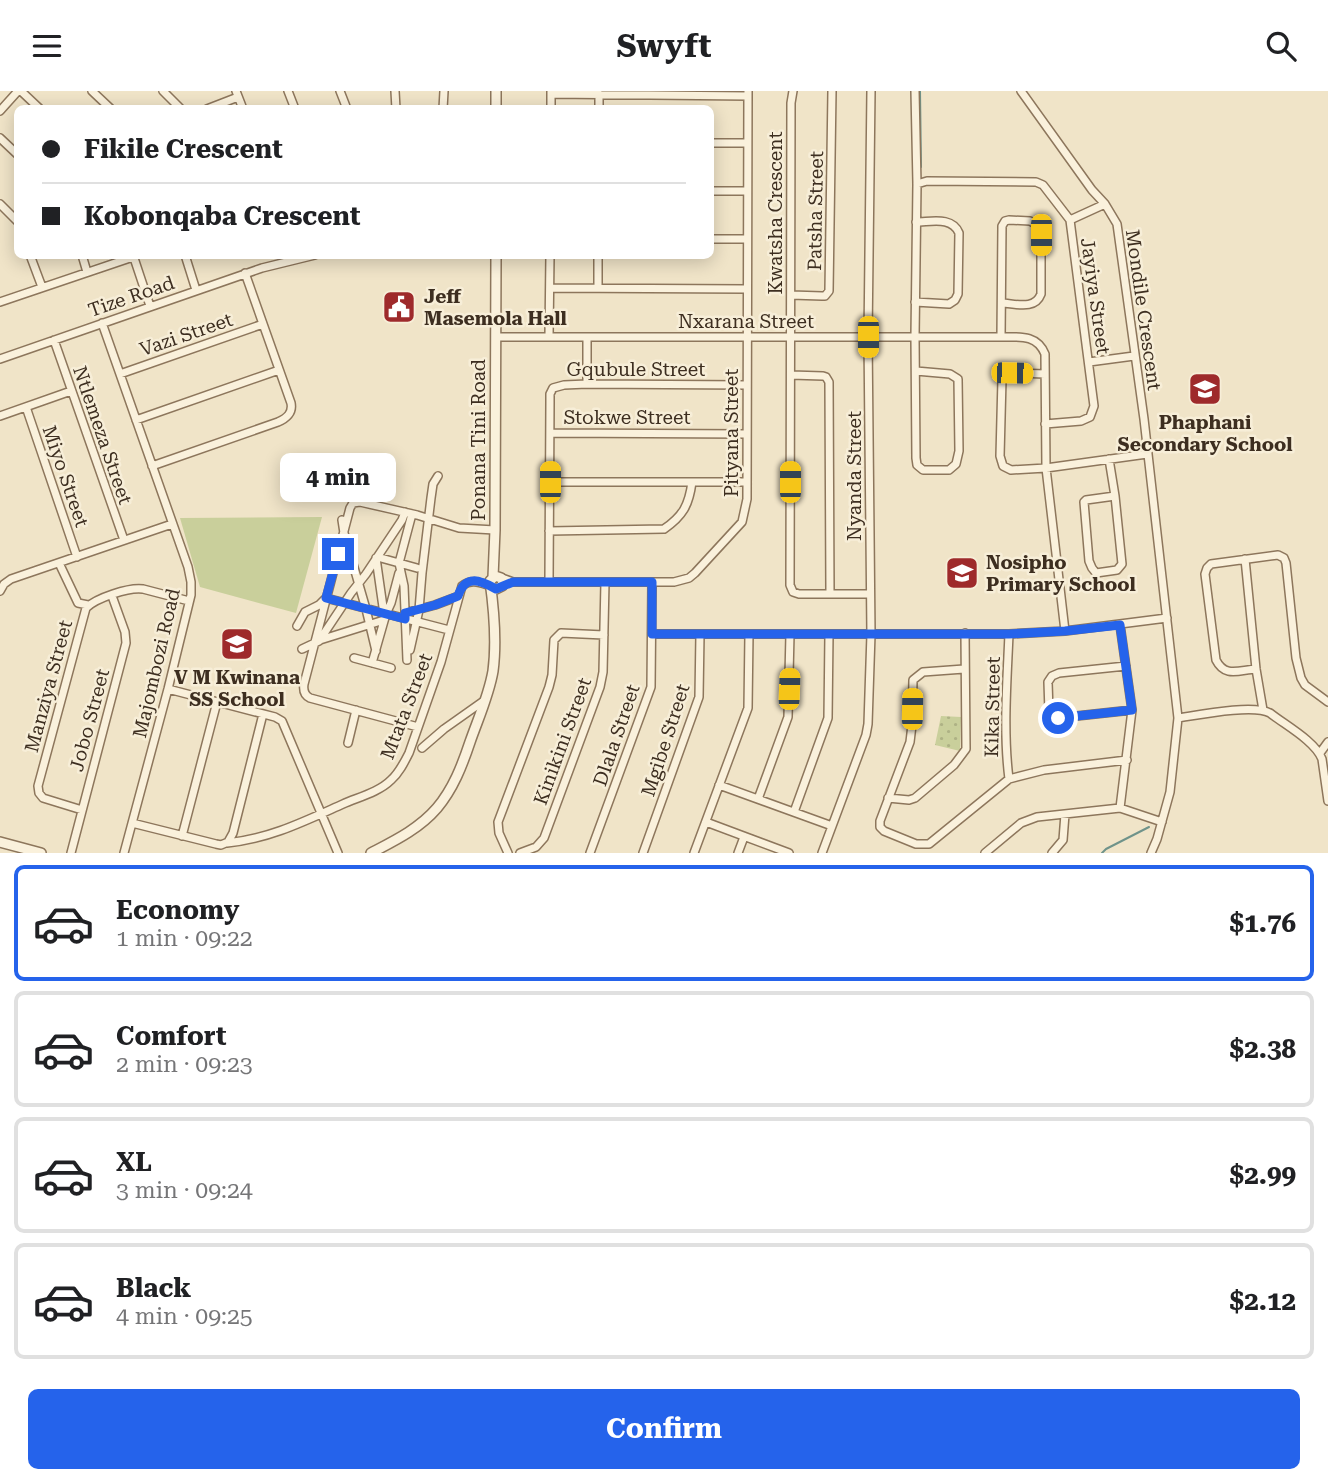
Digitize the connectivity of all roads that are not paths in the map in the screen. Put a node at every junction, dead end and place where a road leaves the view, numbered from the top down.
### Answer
1 (19, 91) edge
2 (92, 91) edge
3 (163, 91) edge
4 (395, 91) edge
5 (793, 91) edge
6 (832, 91) edge
7 (871, 91) edge
8 (915, 91) edge
9 (1021, 91) edge
10 (551, 93) edge
11 (748, 93) edge
12 (237, 94) edge
13 (599, 95) junction
14 (35, 105) edge
15 (107, 105) edge
16 (177, 105) edge
17 (215, 105) edge
18 (395, 105) edge
19 (599, 105) edge
20 (0, 111) edge
21 (0, 138) edge
22 (714, 143) edge
23 (747, 143) junction
24 (14, 151) edge
25 (917, 184) junction
26 (714, 191) edge
27 (747, 191) junction
28 (0, 204) edge
29 (1105, 204) junction
30 (14, 218) edge
31 (1070, 220) junction
32 (916, 222) junction
33 (714, 239) edge
34 (747, 239) junction
35 (32, 259) edge
36 (83, 259) edge
37 (124, 259) edge
38 (134, 259) edge
39 (186, 259) edge
40 (296, 259) edge
41 (496, 259) edge
42 (550, 259) edge
43 (598, 259) edge
44 (87, 272) junction
45 (246, 273) junction
46 (42, 287) junction
47 (598, 287) junction
48 (551, 288) junction
49 (747, 289) junction
50 (196, 290) junction
51 (791, 295) junction
52 (0, 302) edge
53 (915, 302) junction
54 (1002, 303) junction
55 (150, 306) junction
56 (102, 323) junction
57 (263, 324) junction
58 (550, 336) junction
59 (496, 337) junction
60 (587, 337) junction
61 (790, 337) junction
62 (868, 337) junction
63 (915, 337) junction
64 (1001, 337) junction
65 (747, 338) junction
66 (54, 340) junction
67 (1134, 356) junction
68 (0, 359) edge
69 (1089, 362) junction
70 (279, 370) junction
71 (916, 371) junction
72 (120, 374) junction
73 (1045, 374) junction
74 (791, 375) junction
75 (587, 384) junction
76 (747, 385) junction
77 (71, 391) junction
78 (26, 407) junction
79 (0, 416) edge
80 (136, 420) junction
81 (1045, 424) junction
82 (550, 433) junction
83 (747, 434) junction
84 (1147, 454) junction
85 (1109, 459) junction
86 (152, 466) junction
87 (1045, 468) junction
88 (438, 476) dead end
89 (550, 482) junction
90 (692, 482) junction
91 (747, 482) junction
92 (1115, 496) junction
93 (409, 513) junction
94 (428, 519) junction
95 (342, 520) dead end
96 (172, 524) junction
97 (495, 530) junction
98 (549, 531) junction
99 (344, 533) junction
100 (124, 540) junction
101 (77, 557) junction
102 (378, 557) junction
103 (1245, 559) junction
104 (59, 563) junction
105 (399, 566) junction
106 (417, 569) dead end
107 (497, 582) junction
108 (549, 582) junction
109 (604, 582) junction
110 (652, 582) junction
111 (358, 584) junction
112 (0, 591) edge
113 (830, 593) junction
114 (870, 594) junction
115 (112, 596) junction
116 (458, 596) junction
117 (326, 598) junction
118 (189, 601) junction
119 (344, 603) junction
120 (88, 605) junction
121 (366, 609) junction
122 (419, 610) junction
123 (384, 616) junction
124 (405, 616) junction
125 (1167, 618) junction
126 (417, 622) junction
127 (370, 624) junction
128 (1120, 625) junction
129 (297, 626) dead end
130 (449, 630) junction
131 (1065, 631) junction
132 (829, 633) junction
133 (965, 633) junction
134 (652, 634) junction
135 (700, 634) junction
136 (749, 634) junction
137 (790, 634) junction
138 (871, 634) junction
139 (1009, 634) junction
140 (604, 635) junction
141 (317, 642) junction
142 (302, 649) dead end
143 (410, 650) dead end
144 (376, 651) junction
145 (354, 658) dead end
146 (407, 660) dead end
147 (372, 663) junction
148 (1126, 666) junction
149 (391, 668) dead end
150 (964, 669) junction
151 (1256, 669) junction
152 (168, 689) junction
153 (485, 699) junction
154 (217, 702) junction
155 (1328, 702) edge
156 (1132, 710) junction
157 (1263, 710) junction
158 (356, 711) junction
159 (263, 714) junction
160 (1178, 718) junction
161 (418, 727) junction
162 (348, 743) dead end
163 (1328, 743) edge
164 (422, 748) dead end
165 (1320, 753) junction
166 (1127, 760) junction
167 (1009, 779) junction
168 (719, 785) junction
169 (758, 799) junction
170 (888, 799) junction
171 (1328, 801) edge
172 (1120, 808) junction
173 (82, 810) junction
174 (794, 812) junction
175 (322, 814) junction
176 (1065, 814) junction
177 (706, 822) junction
178 (1162, 822) junction
179 (132, 823) junction
180 (832, 826) junction
181 (183, 836) junction
182 (744, 837) junction
183 (0, 842) edge
184 (227, 843) junction
185 (387, 843) junction
186 (779, 851) edge
187 (339, 852) edge
188 (41, 853) edge
189 (71, 853) edge
190 (124, 853) edge
191 (361, 853) edge
192 (371, 853) edge
193 (508, 853) edge
194 (520, 853) edge
195 (590, 853) edge
196 (643, 853) edge
197 (694, 853) edge
198 (738, 853) edge
199 (789, 853) edge
200 (822, 853) edge
201 (985, 853) edge
202 (1052, 853) edge
203 (1151, 853) edge

1 - 14 street
1 - 20 street
2 - 15 street
3 - 16 street
4 - 18 street
5 - 51 street, Kwatsha Crescent
6 - 51 street, Patsha Street
7 - 62 street, Nyanda Street
8 - 25 street
9 - 29 street, Mondile Crescent
10 - 13 street
11 - 13 street
11 - 23 street, Pityana Street
12 - 17 street
13 - 19 street
21 - 24 street
22 - 23 street
23 - 27 street, Pityana Street
25 - 31 street, Jayiya Street
25 - 32 street
26 - 27 street
27 - 34 street, Pityana Street
28 - 30 street
29 - 31 street
29 - 67 street, Mondile Crescent
31 - 69 street, Jayiya Street
32 - 53 street
32 - 53 street
33 - 34 street
34 - 49 street, Pityana Street
35 - 46 street
36 - 44 street
37 - 44 street
38 - 55 street
39 - 50 street
40 - 45 street, Tize Road
41 - 59 street, Ponana Tini Road
42 - 48 street
43 - 47 street
44 - 46 street
45 - 50 street, Tize Road
45 - 57 street
46 - 52 street
47 - 48 street
47 - 49 street
48 - 58 street
49 - 65 street, Pityana Street
50 - 55 street, Tize Road
51 - 61 street, Kwatsha Crescent
53 - 63 street
54 - 54 street
54 - 64 street
55 - 56 street, Tize Road
56 - 66 street, Tize Road
56 - 72 street, Majombozi Road
57 - 70 street
57 - 72 street, Vazi Street
58 - 59 street, Nxarana Street
58 - 60 street, Nxarana Street
59 - 97 street, Ponana Tini Road
60 - 65 street, Nxarana Street
60 - 75 street
61 - 62 street, Nxarana Street
61 - 65 street, Nxarana Street
61 - 74 street, Kwatsha Crescent
62 - 63 street, Nxarana Street
62 - 114 street, Nyanda Street
63 - 64 street, Nxarana Street
63 - 71 street
64 - 73 street, Nxarana Street
65 - 76 street, Pityana Street
66 - 68 street, Tize Road
66 - 77 street, Ntlemeza Street
67 - 69 street
67 - 84 street, Mondile Crescent
69 - 81 street, Jayiya Street
70 - 80 street
70 - 86 street
71 - 71 street
72 - 80 street, Majombozi Road
73 - 81 street, Nxarana Street
73 - 87 street
74 - 113 street
74 - 113 street, Kwatsha Crescent
75 - 76 street, Gqubule Street
75 - 82 street, Gqubule Street
76 - 83 street, Pityana Street
77 - 78 street
77 - 100 street, Ntlemeza Street
78 - 79 street
78 - 101 street, Miyo Street
80 - 86 street, Majombozi Road
81 - 87 street, Nxarana Street
82 - 83 street, Stokwe Street
82 - 89 street, Gqubule Street
83 - 91 street, Pityana Street
84 - 85 street
84 - 125 street, Mondile Crescent
85 - 87 street
85 - 92 street
86 - 96 street, Majombozi Road
87 - 131 street, Nxarana Street
88 - 94 street
89 - 90 street
89 - 98 street, Gqubule Street
90 - 91 street
90 - 98 street
91 - 110 street, Pityana Street
92 - 92 street
93 - 94 street
93 - 99 street
93 - 102 street
93 - 105 street
94 - 97 street
94 - 122 street
95 - 99 street
96 - 100 street
96 - 118 street, Majombozi Road
97 - 107 street, Ponana Tini Road
98 - 108 street, Gqubule Street
99 - 111 street
99 - 117 street
100 - 101 street
101 - 104 street
102 - 105 street
102 - 111 street
102 - 123 street
103 - 151 street
103 - 151 street
103 - 155 street
104 - 112 street
104 - 120 street
105 - 106 street
105 - 123 street
105 - 124 street
107 - 108 street, Pityana Street
107 - 116 street
107 - 153 street, Ponana Tini Road
108 - 109 street, Pityana Street
109 - 110 street, Pityana Street
109 - 140 street, Kinikini Street
110 - 134 street, Dlala Street
111 - 119 street
111 - 121 street
113 - 114 street, Kwatsha Crescent
114 - 138 street, Nyanda Street
115 - 118 street, Manziya Street
115 - 120 street, Manziya Street
115 - 173 street, Jobo Street
116 - 122 street
116 - 130 street, Mtata Street
117 - 119 street
117 - 129 street
117 - 141 street
118 - 152 street, Majombozi Road
119 - 121 street
119 - 141 street
120 - 173 street, Manziya Street
121 - 123 street
121 - 127 street
122 - 124 street
122 - 126 street
123 - 124 street
123 - 127 street
123 - 144 street
124 - 126 street
124 - 146 street
125 - 128 street
125 - 160 street, Mondile Crescent
126 - 130 street
126 - 143 street
127 - 141 street
127 - 144 street
128 - 131 street
128 - 148 street
130 - 161 street, Mtata Street
131 - 139 street
132 - 137 street
132 - 138 street
132 - 174 street
133 - 138 street
133 - 139 street
133 - 150 street
134 - 135 street
134 - 195 street, Dlala Street
135 - 136 street
135 - 196 street, Mgibe Street
136 - 137 street
136 - 168 street
137 - 169 street
138 - 180 street, Nyanda Street
139 - 167 street, Kika Street
140 - 193 street
140 - 194 street, Kinikini Street
141 - 142 street
141 - 158 street
144 - 147 street
145 - 147 street
147 - 149 street
148 - 156 street
148 - 156 street
150 - 170 street
150 - 170 street
151 - 157 street
152 - 154 street
152 - 179 street, Majombozi Road
153 - 164 street
153 - 185 street, Ponana Tini Road
154 - 159 street
154 - 181 street
156 - 166 street
157 - 160 street
157 - 165 street
158 - 161 street
158 - 162 street
159 - 175 street
159 - 184 street
160 - 178 street, Mondile Crescent
161 - 175 street, Mtata Street
163 - 165 street
165 - 171 street
166 - 167 street
166 - 172 street
167 - 170 street
168 - 169 street
168 - 177 street
169 - 174 street
172 - 176 street
172 - 178 street
173 - 189 street, Jobo Street
174 - 180 street
175 - 184 street, Mtata Street
175 - 187 street
176 - 201 street
176 - 202 street
177 - 182 street
177 - 197 street
178 - 203 street, Mondile Crescent
179 - 181 street, Mtata Street
179 - 190 street, Majombozi Road
180 - 200 street, Nyanda Street
181 - 184 street, Mtata Street
182 - 186 street
182 - 198 street
183 - 188 street
185 - 191 street, Ponana Tini Road
185 - 192 street, Ponana Tini Road
186 - 199 street

